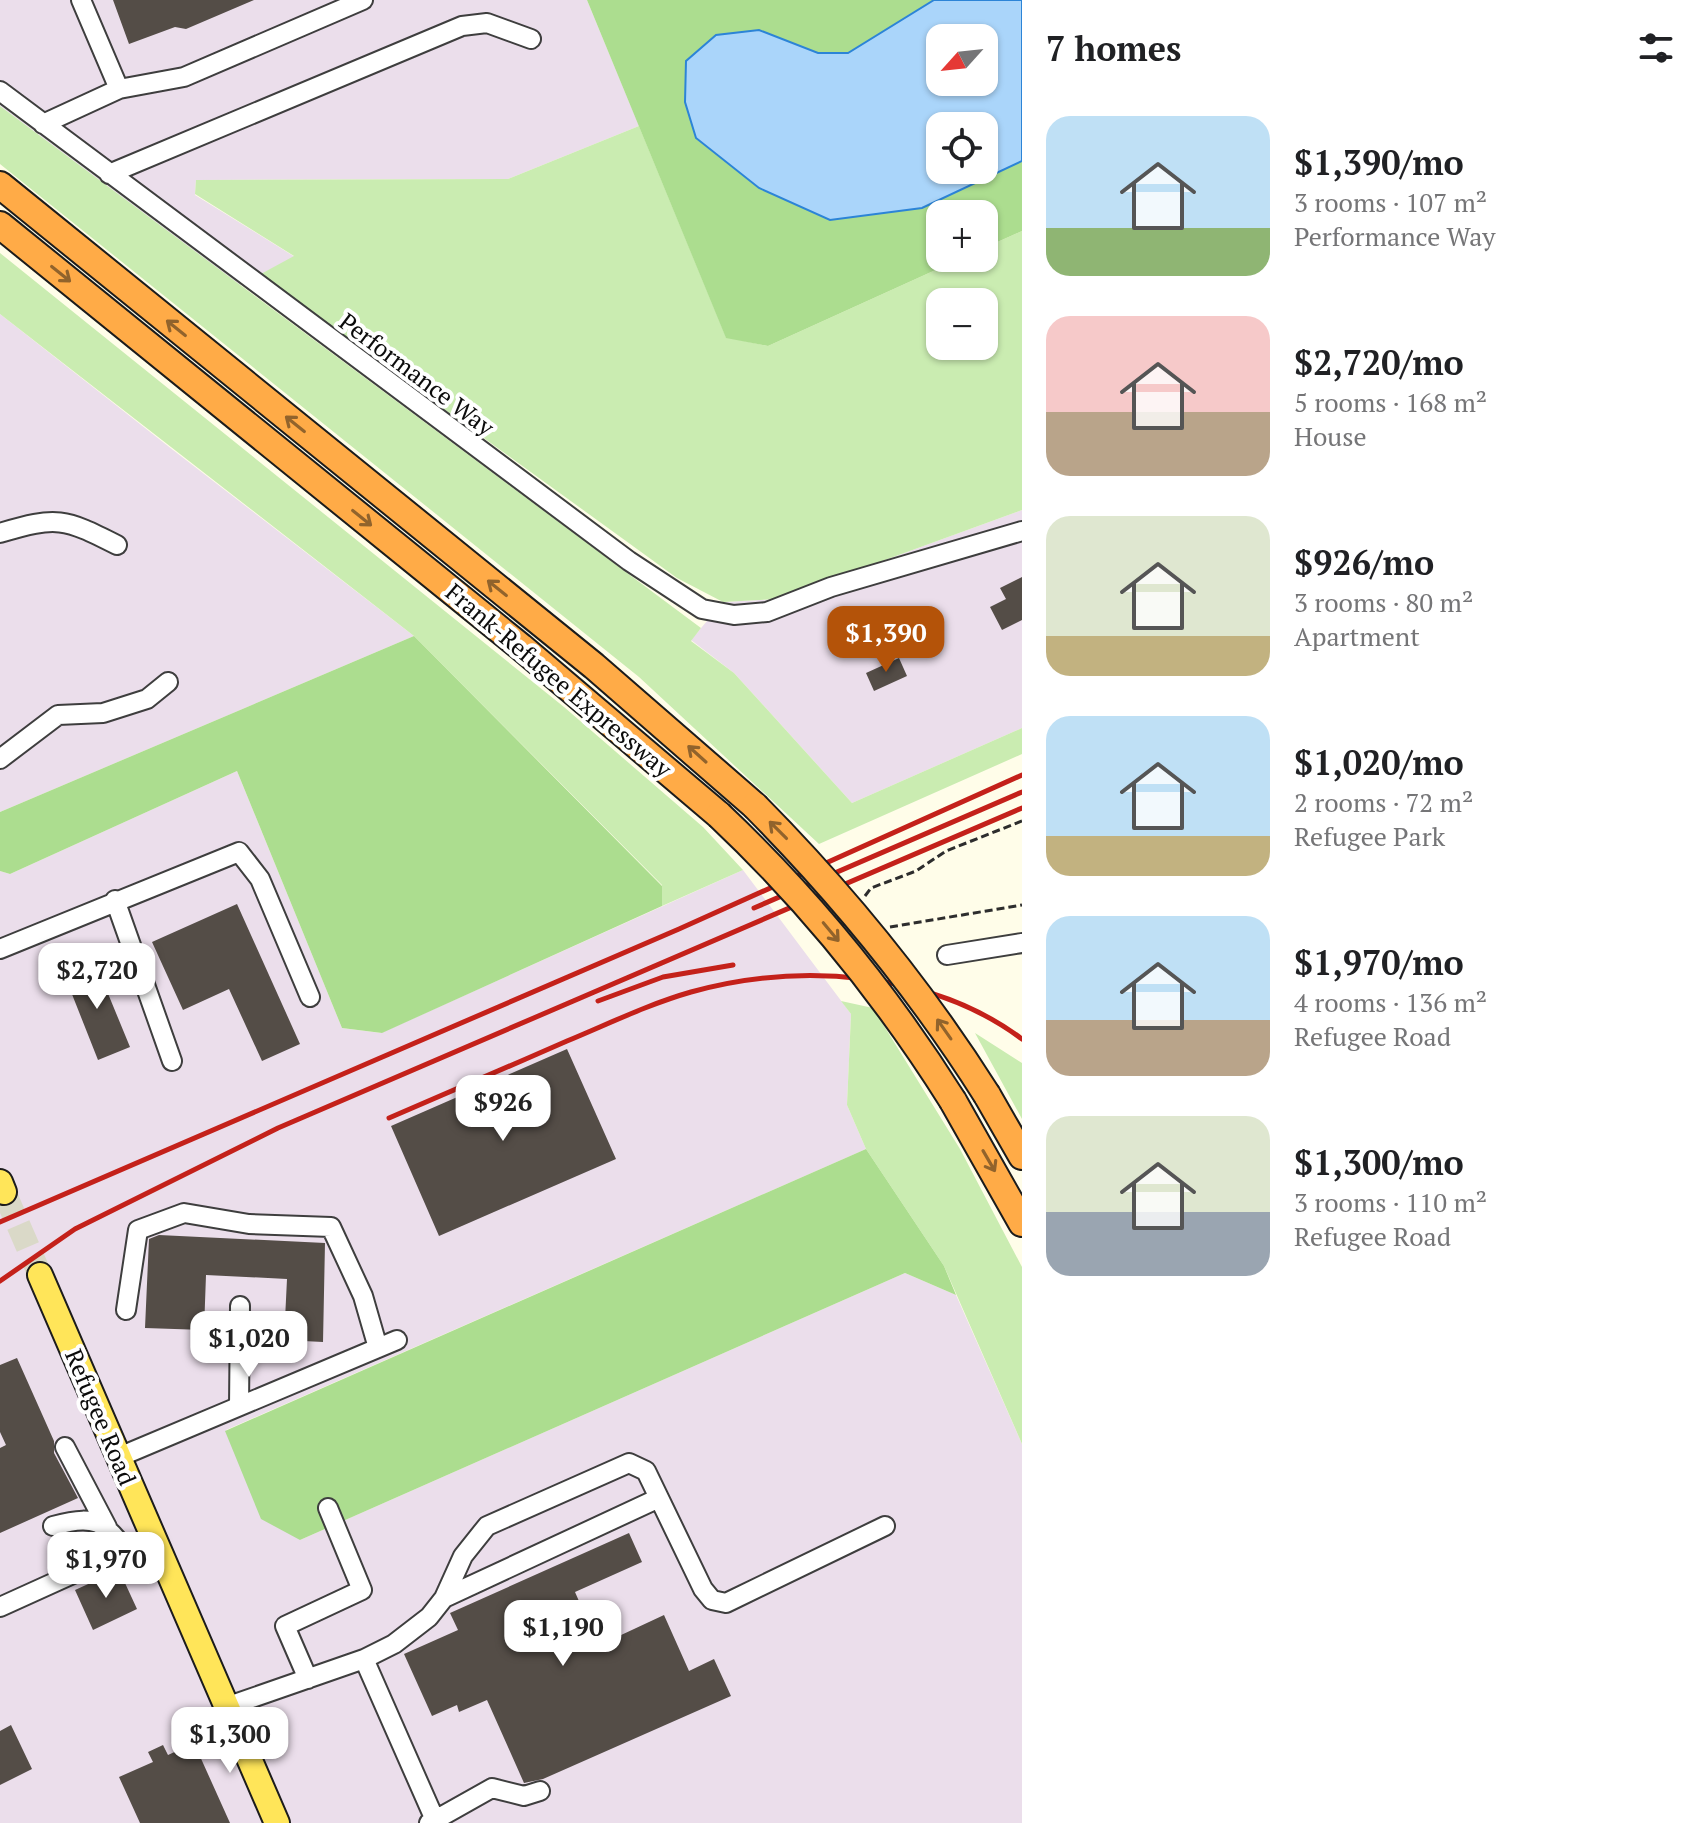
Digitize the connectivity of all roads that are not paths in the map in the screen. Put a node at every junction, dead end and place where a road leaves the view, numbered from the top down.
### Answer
1 (81, 0) edge
2 (363, 0) edge
3 (330, 7) edge
4 (531, 39) dead end
5 (119, 89) junction
6 (0, 91) edge
7 (43, 124) junction
8 (109, 174) junction
9 (0, 185) edge
10 (0, 225) edge
11 (1022, 531) edge
12 (0, 533) edge
13 (117, 545) dead end
14 (168, 682) dead end
15 (0, 759) edge
16 (115, 900) junction
17 (1022, 943) edge
18 (0, 949) edge
19 (947, 955) dead end
20 (310, 997) dead end
21 (172, 1061) dead end
22 (1022, 1156) edge
23 (1022, 1223) edge
24 (40, 1275) tunnel mouth
25 (240, 1306) dead end
26 (126, 1310) dead end
27 (397, 1340) dead end
28 (378, 1348) junction
29 (239, 1406) junction
30 (65, 1447) dead end
31 (119, 1457) junction
32 (659, 1498) junction
33 (328, 1508) dead end
34 (53, 1526) dead end
35 (885, 1526) dead end
36 (107, 1527) junction
37 (155, 1543) junction
38 (128, 1549) junction
39 (444, 1598) junction
40 (0, 1607) edge
41 (364, 1659) junction
42 (308, 1679) junction
43 (226, 1707) junction
44 (540, 1791) dead end
45 (432, 1822) edge
46 (277, 1823) edge

1 - 5 street
2 - 3 street
3 - 5 street
4 - 8 street
5 - 7 street
6 - 7 street, Performance Way
7 - 8 street, Performance Way
8 - 11 street, Performance Way
22 -> 9 highway, Frank-Refugee Expressway, bridge
10 -> 23 highway, Frank-Refugee Expressway, bridge
12 - 13 street
14 - 15 street
16 - 18 street
16 - 20 street
16 - 21 street
17 - 19 street
24 - 31 main road, Refugee Road
25 - 29 street
26 - 28 street
27 - 28 street
28 - 29 street
29 - 31 street
30 - 36 street
31 - 37 main road, Refugee Road
32 - 35 street
32 - 39 street
32 - 39 street
33 - 42 street
34 - 36 street
36 - 38 street
37 - 38 street
37 - 43 main road, Refugee Road
38 - 40 street
39 - 41 street
41 - 42 street
41 - 45 street
42 - 43 street
43 - 46 main road, Refugee Road
44 - 45 street

